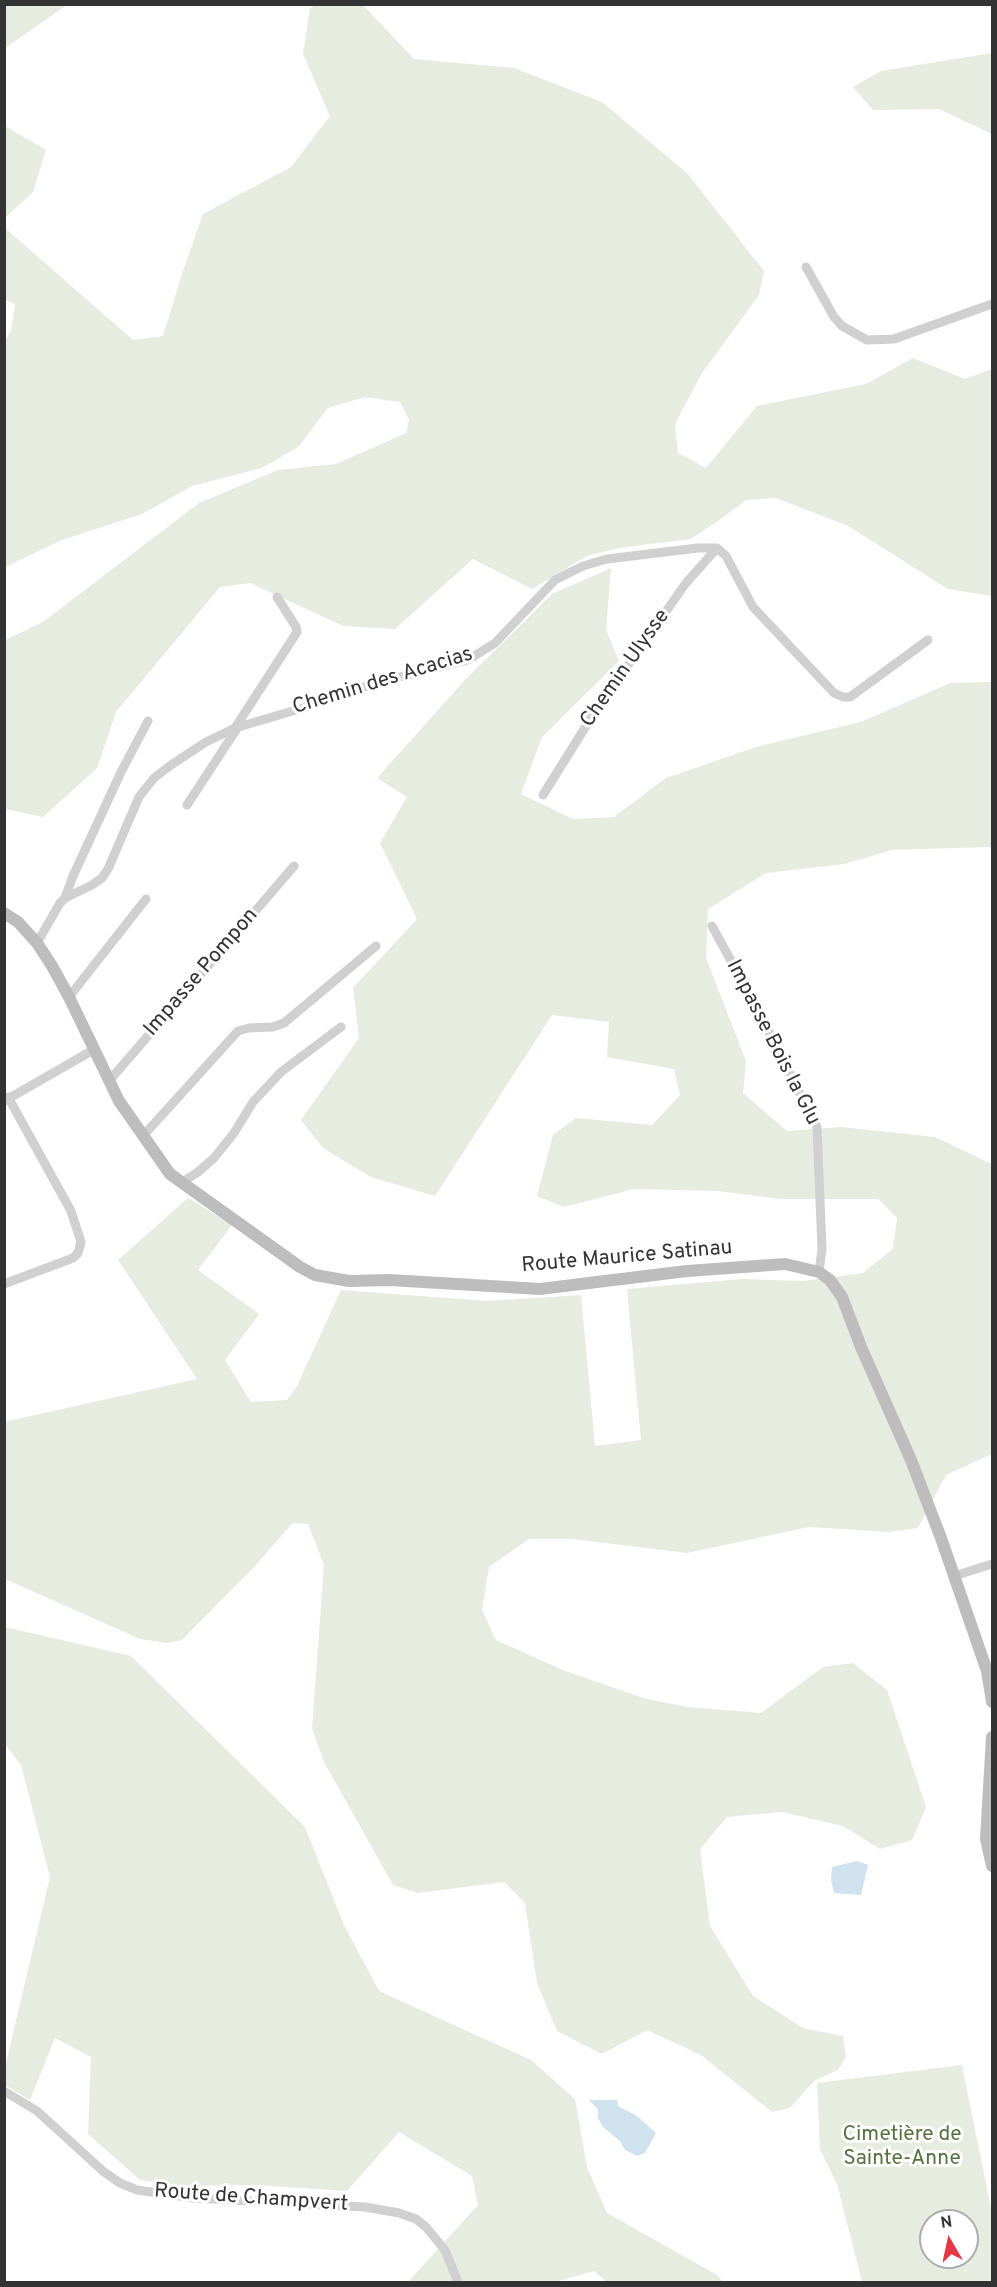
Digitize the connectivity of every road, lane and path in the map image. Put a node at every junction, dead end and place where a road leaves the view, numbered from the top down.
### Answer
1 (806, 267) dead end
2 (993, 304) edge
3 (717, 548) junction
4 (277, 597) dead end
5 (928, 640) dead end
6 (148, 721) dead end
7 (236, 727) junction
8 (543, 795) dead end
9 (187, 805) dead end
10 (294, 866) dead end
11 (66, 898) junction
12 (146, 899) dead end
13 (4, 913) edge
14 (712, 926) dead end
15 (37, 943) junction
16 (376, 946) dead end
17 (69, 997) junction
18 (341, 1027) dead end
19 (95, 1049) junction
20 (110, 1080) junction
21 (6, 1099) edge
22 (143, 1136) junction
23 (181, 1183) junction
24 (819, 1272) junction
25 (4, 1284) edge
26 (993, 1564) edge
27 (954, 1576) junction
28 (993, 1702) edge
29 (993, 1737) edge
30 (993, 1866) edge
31 (4, 2091) edge
32 (458, 2283) edge

1 - 2 street
3 - 5 street
3 - 7 street, Chemin des Acacias
3 - 8 street, Chemin Ulysse
4 - 7 street
6 - 11 street
7 - 9 street
7 - 11 street, Chemin des Acacias
10 - 20 street, Impasse Pompon
11 - 15 street, Chemin des Acacias
12 - 17 street
13 - 15 main road, Route Maurice Satinau
14 - 24 street, Impasse Bois la Glu
15 - 17 main road, Route Maurice Satinau
16 - 22 street
17 - 19 main road, Route Maurice Satinau
18 - 23 street
19 - 20 main road, Route Maurice Satinau
19 - 21 street
20 - 22 main road, Route Maurice Satinau
21 - 25 street
22 - 23 main road, Route Maurice Satinau
23 - 24 main road, Route Maurice Satinau
24 - 27 main road
26 - 27 street
27 - 28 main road
29 - 30 main road
31 - 32 street, Route de Champvert

